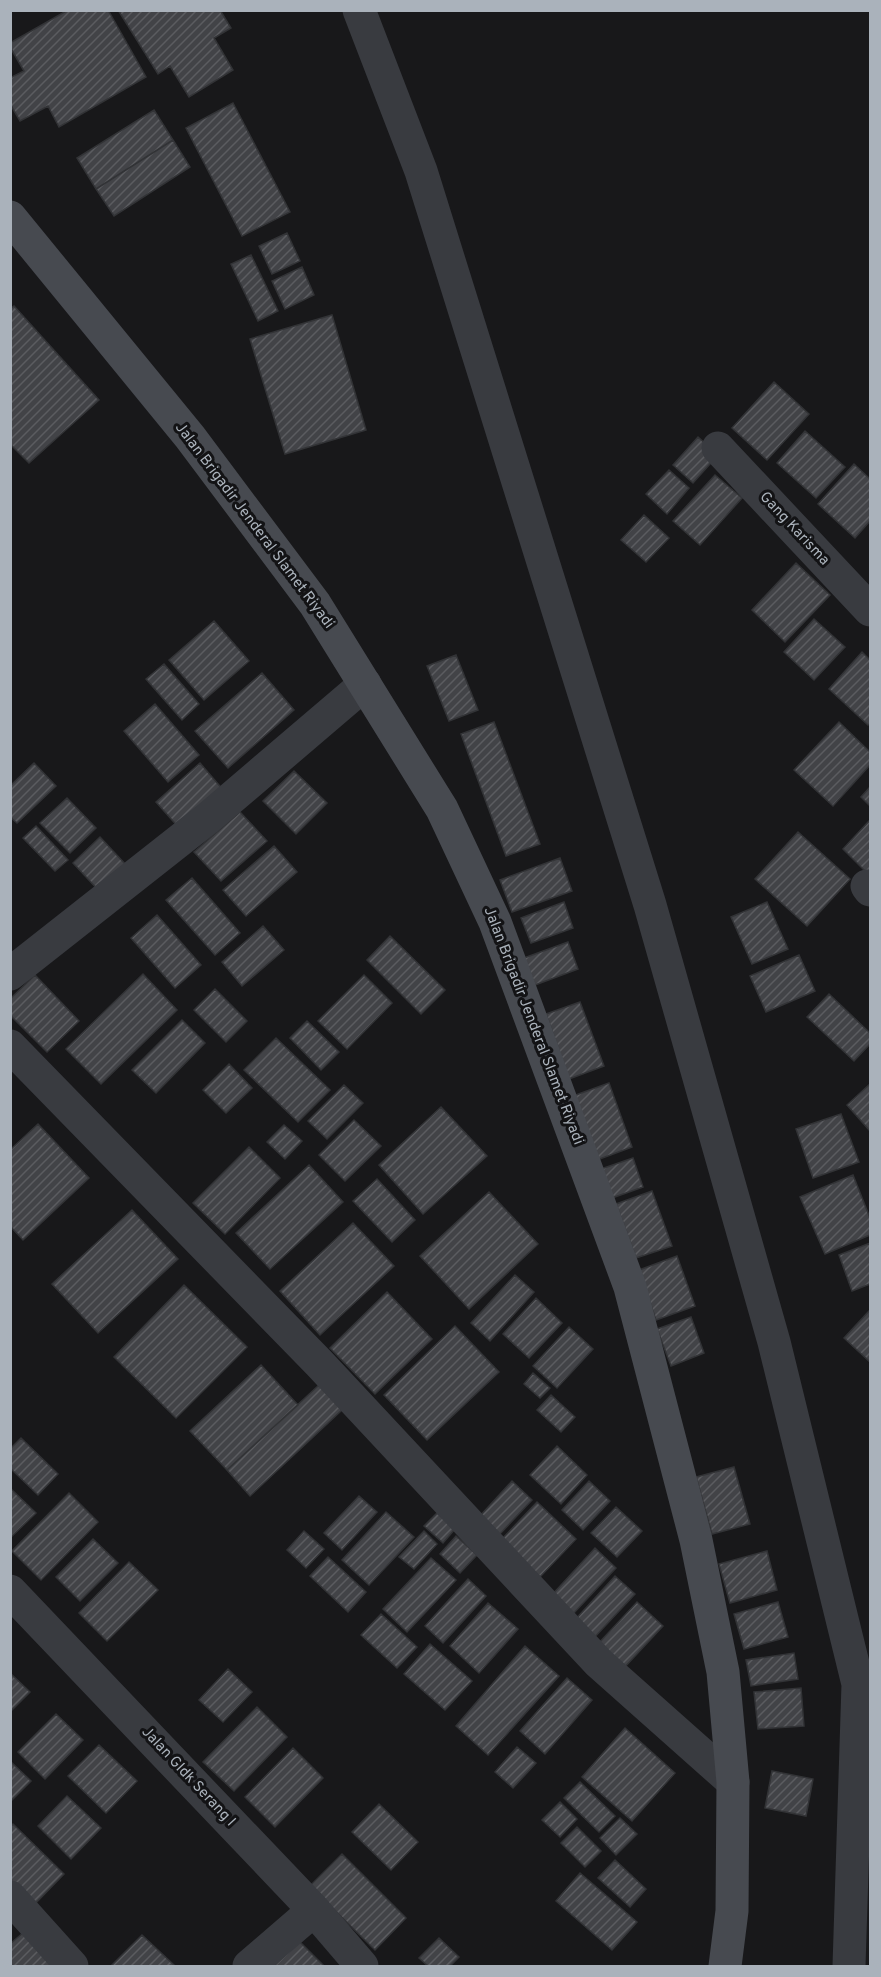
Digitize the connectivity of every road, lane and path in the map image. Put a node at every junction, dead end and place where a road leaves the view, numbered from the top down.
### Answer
1 (359, 10) edge
2 (10, 217) edge
3 (718, 448) dead end
4 (870, 610) edge
5 (365, 684) junction
6 (10, 974) edge
7 (10, 1046) edge
8 (10, 1591) edge
9 (733, 1782) junction
10 (10, 1897) edge
11 (314, 1910) junction
12 (72, 1966) edge
13 (249, 1966) edge
14 (362, 1966) edge
15 (725, 1966) edge
16 (849, 1966) edge

1 - 16 street
2 - 5 main road, Jalan Brigadir Jenderal Slamet Riyadi
3 - 4 street, Gang Karisma
5 - 6 street
5 - 9 main road, Jalan Brigadir Jenderal Slamet Riyadi
7 - 9 street
8 - 11 street, Jalan Gldk Serang I
9 - 15 main road, Jalan Brigadir Jenderal Slamet Riyadi
10 - 12 street
11 - 13 street
11 - 14 street, Jalan Gldk Serang I

